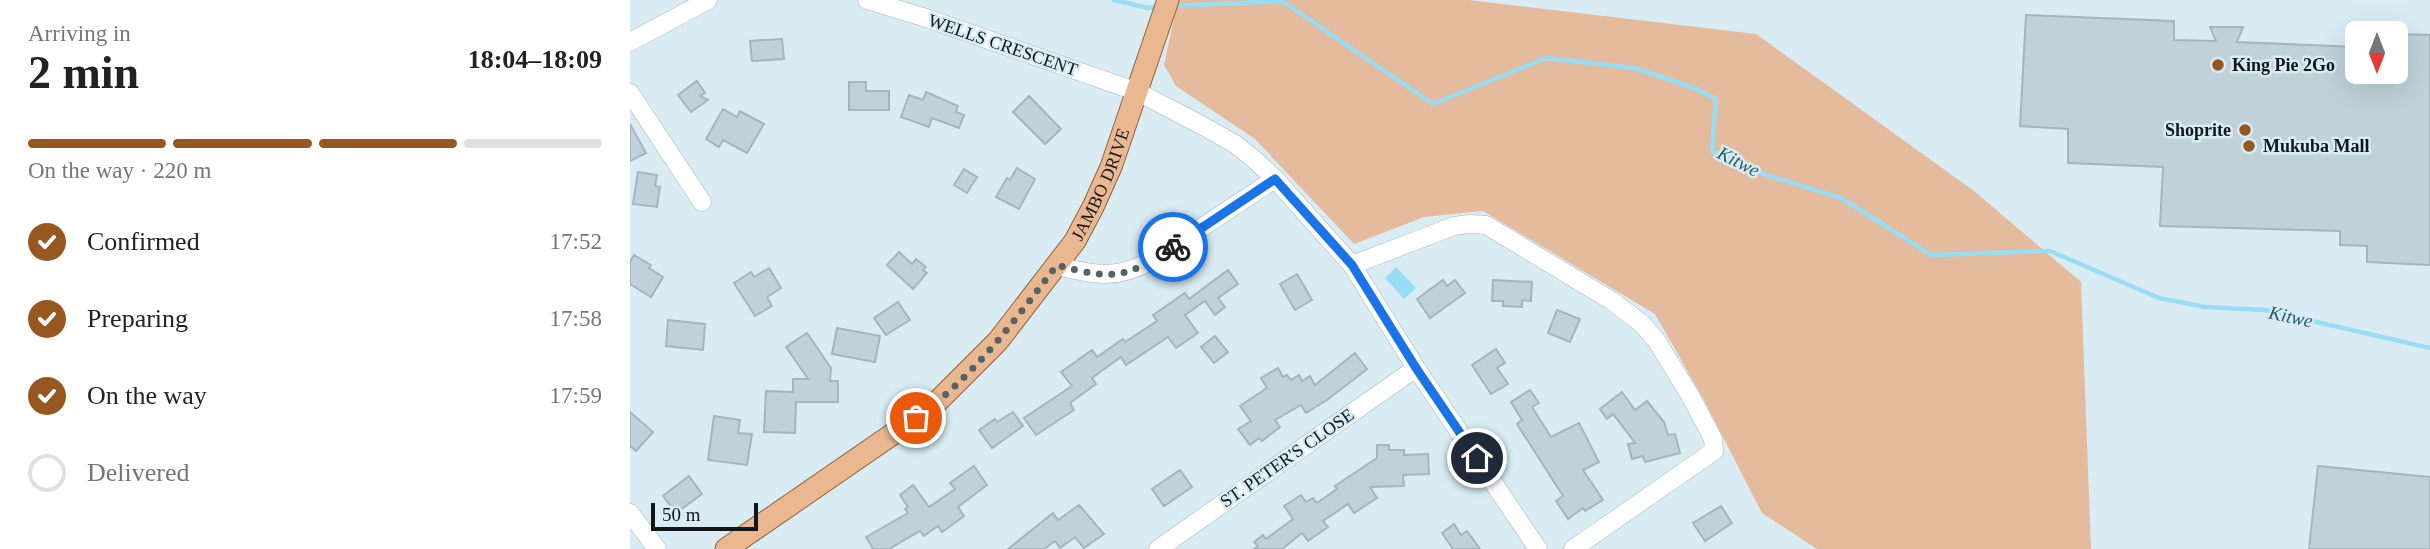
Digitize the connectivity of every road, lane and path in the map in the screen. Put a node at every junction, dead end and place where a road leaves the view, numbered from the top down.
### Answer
1 (706, 0) edge
2 (867, 0) edge
3 (1168, 0) edge
4 (630, 43) edge
5 (1138, 92) junction
6 (630, 93) edge
7 (1275, 179) junction
8 (702, 202) dead end
9 (1057, 265) junction
10 (1352, 265) junction
11 (1416, 368) junction
12 (630, 513) edge
13 (657, 549) edge
14 (726, 549) edge
15 (1158, 549) edge
16 (1538, 549) edge
17 (1573, 549) edge

1 - 4 street
2 - 5 street, WELLS CRESCENT
3 - 5 main road, JAMBO DRIVE
5 - 7 street, WELLS CRESCENT
5 - 9 main road, JAMBO DRIVE
6 - 8 street
7 - 9 street
7 - 10 street, WELLS CRESCENT
9 - 14 main road, JAMBO DRIVE
10 - 11 street, WELLS CRESCENT
10 - 17 street
11 - 15 street, ST. PETER'S CLOSE
11 - 16 street, WELLS CRESCENT
12 - 13 street

